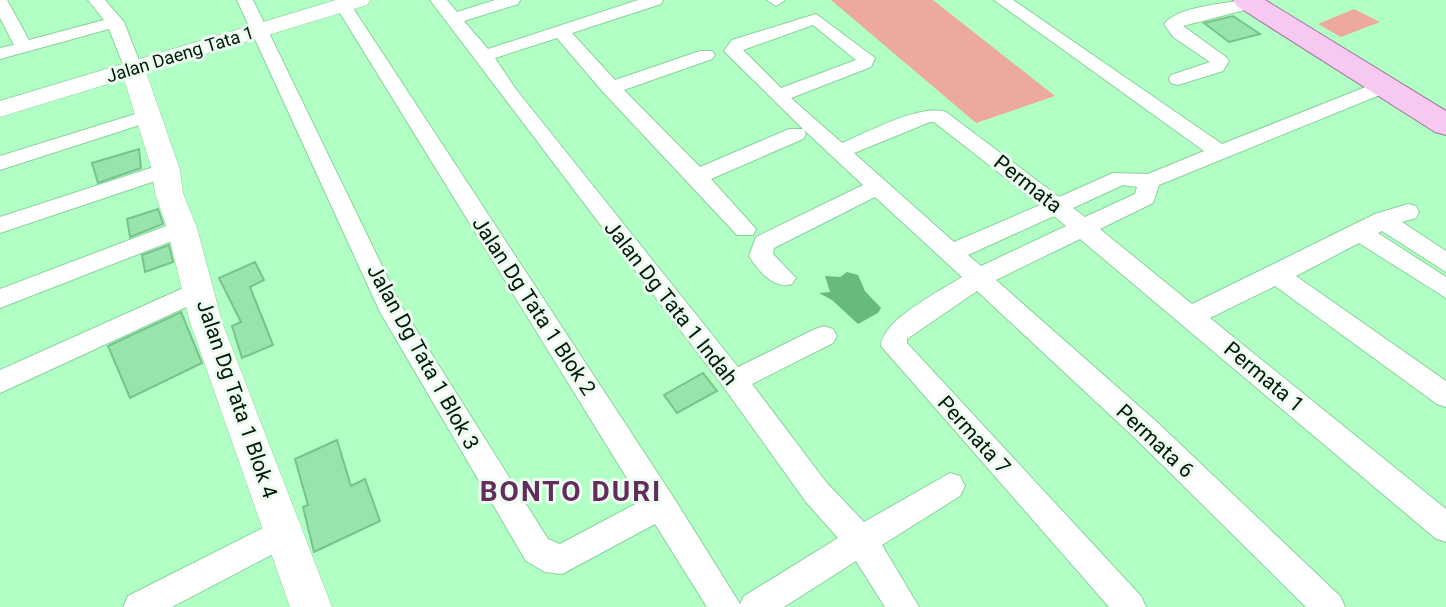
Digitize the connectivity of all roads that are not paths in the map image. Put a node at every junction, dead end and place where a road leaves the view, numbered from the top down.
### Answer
1 (96, 0) edge
2 (245, 0) edge
3 (438, 0) edge
4 (512, 0) edge
5 (654, 0) edge
6 (1002, 0) edge
7 (1248, 1) edge
8 (0, 2) edge
9 (351, 2) edge
10 (453, 19) junction
11 (115, 22) junction
12 (261, 29) junction
13 (561, 31) junction
14 (24, 47) junction
15 (0, 54) edge
16 (706, 55) dead end
17 (484, 56) junction
18 (133, 68) junction
19 (1178, 79) dead end
20 (1385, 86) junction
21 (610, 88) junction
22 (778, 96) junction
23 (0, 109) edge
24 (148, 116) junction
25 (1446, 125) edge
26 (796, 134) dead end
27 (840, 151) junction
28 (1220, 153) junction
29 (0, 163) edge
30 (166, 170) junction
31 (697, 177) junction
32 (1150, 181) junction
33 (877, 187) junction
34 (1055, 205) junction
35 (1408, 212) dead end
36 (1383, 220) junction
37 (0, 225) edge
38 (1080, 227) junction
39 (182, 228) junction
40 (745, 229) dead end
41 (1361, 233) junction
42 (951, 253) junction
43 (1446, 263) edge
44 (1277, 275) junction
45 (784, 278) dead end
46 (978, 278) junction
47 (1446, 289) edge
48 (199, 290) junction
49 (0, 299) edge
50 (1191, 316) junction
51 (824, 336) dead end
52 (0, 382) edge
53 (734, 382) junction
54 (1446, 396) edge
55 (950, 486) dead end
56 (662, 505) junction
57 (1446, 528) edge
58 (283, 533) junction
59 (861, 541) junction
60 (139, 607) edge
61 (311, 607) edge
62 (725, 607) edge
63 (755, 607) edge
64 (903, 607) edge
65 (1130, 607) edge
66 (1329, 607) edge

1 - 11 street
2 - 12 street, Jalan Dg Tata 1 Blok 3
3 - 10 street, Jalan Dg Tata 1 Indah
4 - 10 street
5 - 13 street
6 - 28 street
7 - 19 street
7 - 20 main road
8 - 14 street
9 - 12 street, Jalan Daeng Tata 1
9 - 56 street, Jalan Dg Tata 1 Blok 2
10 - 17 street, Jalan Dg Tata 1 Indah
11 - 14 street
11 - 18 street
12 - 18 street, Jalan Daeng Tata 1
12 - 56 street, Jalan Dg Tata 1 Blok 3
13 - 17 street
13 - 21 street
14 - 15 street
16 - 21 street
17 - 53 street, Jalan Dg Tata 1 Indah
18 - 23 street, Jalan Daeng Tata 1
18 - 24 street, Jalan Dg Tata 1 Blok 4
20 - 25 main road
20 - 28 street
21 - 31 street
22 - 22 street
22 - 27 street
24 - 29 street
24 - 30 street, Jalan Dg Tata 1 Blok 4
26 - 31 street
27 - 33 street
27 - 34 street, Permata
28 - 32 street
30 - 37 street
30 - 39 street, Jalan Dg Tata 1 Blok 4
31 - 40 street
32 - 34 street
32 - 38 street
33 - 42 street
33 - 45 street
34 - 38 street, Permata
34 - 42 street
35 - 36 street
36 - 41 street
36 - 43 street
38 - 46 street, Permata
38 - 50 street, Permata 1
39 - 48 street, Jalan Dg Tata 1 Blok 4
39 - 49 street
41 - 44 street
41 - 47 street
42 - 46 street
44 - 50 street
44 - 54 street
46 - 65 street, Permata 7
46 - 66 street, Permata 6
48 - 52 street
48 - 58 street, Jalan Dg Tata 1 Blok 4
50 - 57 street, Permata 1
51 - 53 street
53 - 59 street, Jalan Dg Tata 1 Indah
55 - 59 street
56 - 62 street, Jalan Dg Tata 1 Blok 2
58 - 60 street
58 - 61 street, Jalan Dg Tata 1 Blok 4
59 - 63 street
59 - 64 street, Jalan Dg Tata 1 Indah

